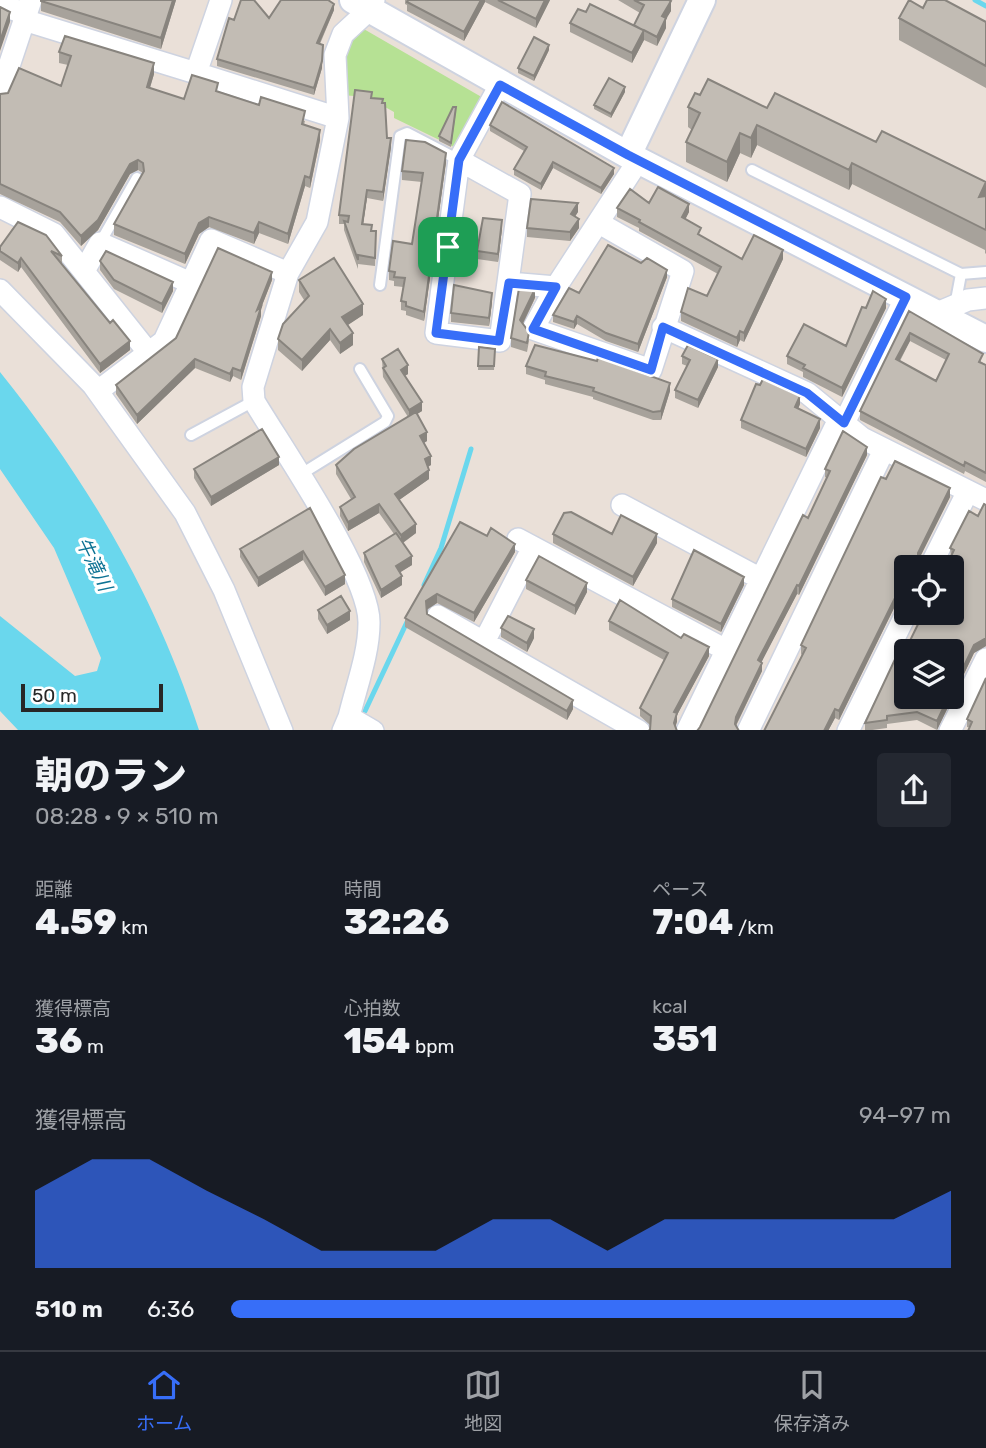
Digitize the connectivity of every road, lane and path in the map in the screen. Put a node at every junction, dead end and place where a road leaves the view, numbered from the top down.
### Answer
1 (221, 0) edge
2 (702, 0) edge
3 (365, 3) edge
4 (0, 5) edge
5 (27, 11) edge
6 (196, 73) junction
7 (500, 85) junction
8 (0, 93) edge
9 (338, 118) junction
10 (633, 158) junction
11 (459, 160) junction
12 (752, 170) dead end
13 (137, 178) edge
14 (0, 207) edge
15 (599, 223) junction
16 (100, 243) junction
17 (84, 271) junction
18 (986, 272) edge
19 (288, 273) junction
20 (961, 274) junction
21 (191, 283) junction
22 (509, 283) junction
23 (380, 285) dead end
24 (556, 287) junction
25 (0, 290) edge
26 (906, 297) junction
27 (986, 298) edge
28 (946, 309) junction
29 (663, 327) junction
30 (986, 339) edge
31 (148, 352) junction
32 (360, 369) dead end
33 (98, 391) junction
34 (254, 401) junction
35 (841, 421) junction
36 (191, 435) dead end
37 (884, 450) junction
38 (298, 475) junction
39 (977, 495) edge
40 (622, 505) dead end
41 (938, 555) edge
42 (761, 579) junction
43 (438, 616) dead end
44 (900, 625) edge
45 (484, 642) junction
46 (726, 650) junction
47 (986, 659) edge
48 (346, 724) edge
49 (282, 730) edge
50 (373, 730) edge
51 (639, 730) edge
52 (687, 730) edge
53 (748, 730) edge
54 (848, 730) edge
55 (950, 730) edge

1 - 6 street
2 - 10 street
3 - 7 street
3 - 9 street
4 - 5 street
5 - 6 street
5 - 8 street
6 - 9 street
7 - 10 street
7 - 11 street
9 - 19 street
10 - 15 street
10 - 26 street
11 - 22 street
11 - 22 street
11 - 23 lane
12 - 20 lane
13 - 16 lane
14 - 17 street
15 - 24 street
15 - 29 street
16 - 17 street
16 - 21 street
17 - 31 street
18 - 20 lane
19 - 21 street
19 - 34 street
20 - 28 lane
21 - 31 street
22 - 24 street
24 - 29 street
25 - 33 street
26 - 28 street
26 - 35 street
27 - 28 street
28 - 30 street
29 - 35 street
31 - 33 street
32 - 38 lane
33 - 49 street
34 - 36 lane
34 - 38 street
35 - 37 street
35 - 42 street
37 - 39 street
37 - 53 street
38 - 48 street
39 - 41 street
40 - 42 street
42 - 46 street
43 - 45 street
44 - 54 street
45 - 46 street
45 - 51 street
46 - 52 street
47 - 55 street
48 - 50 street

